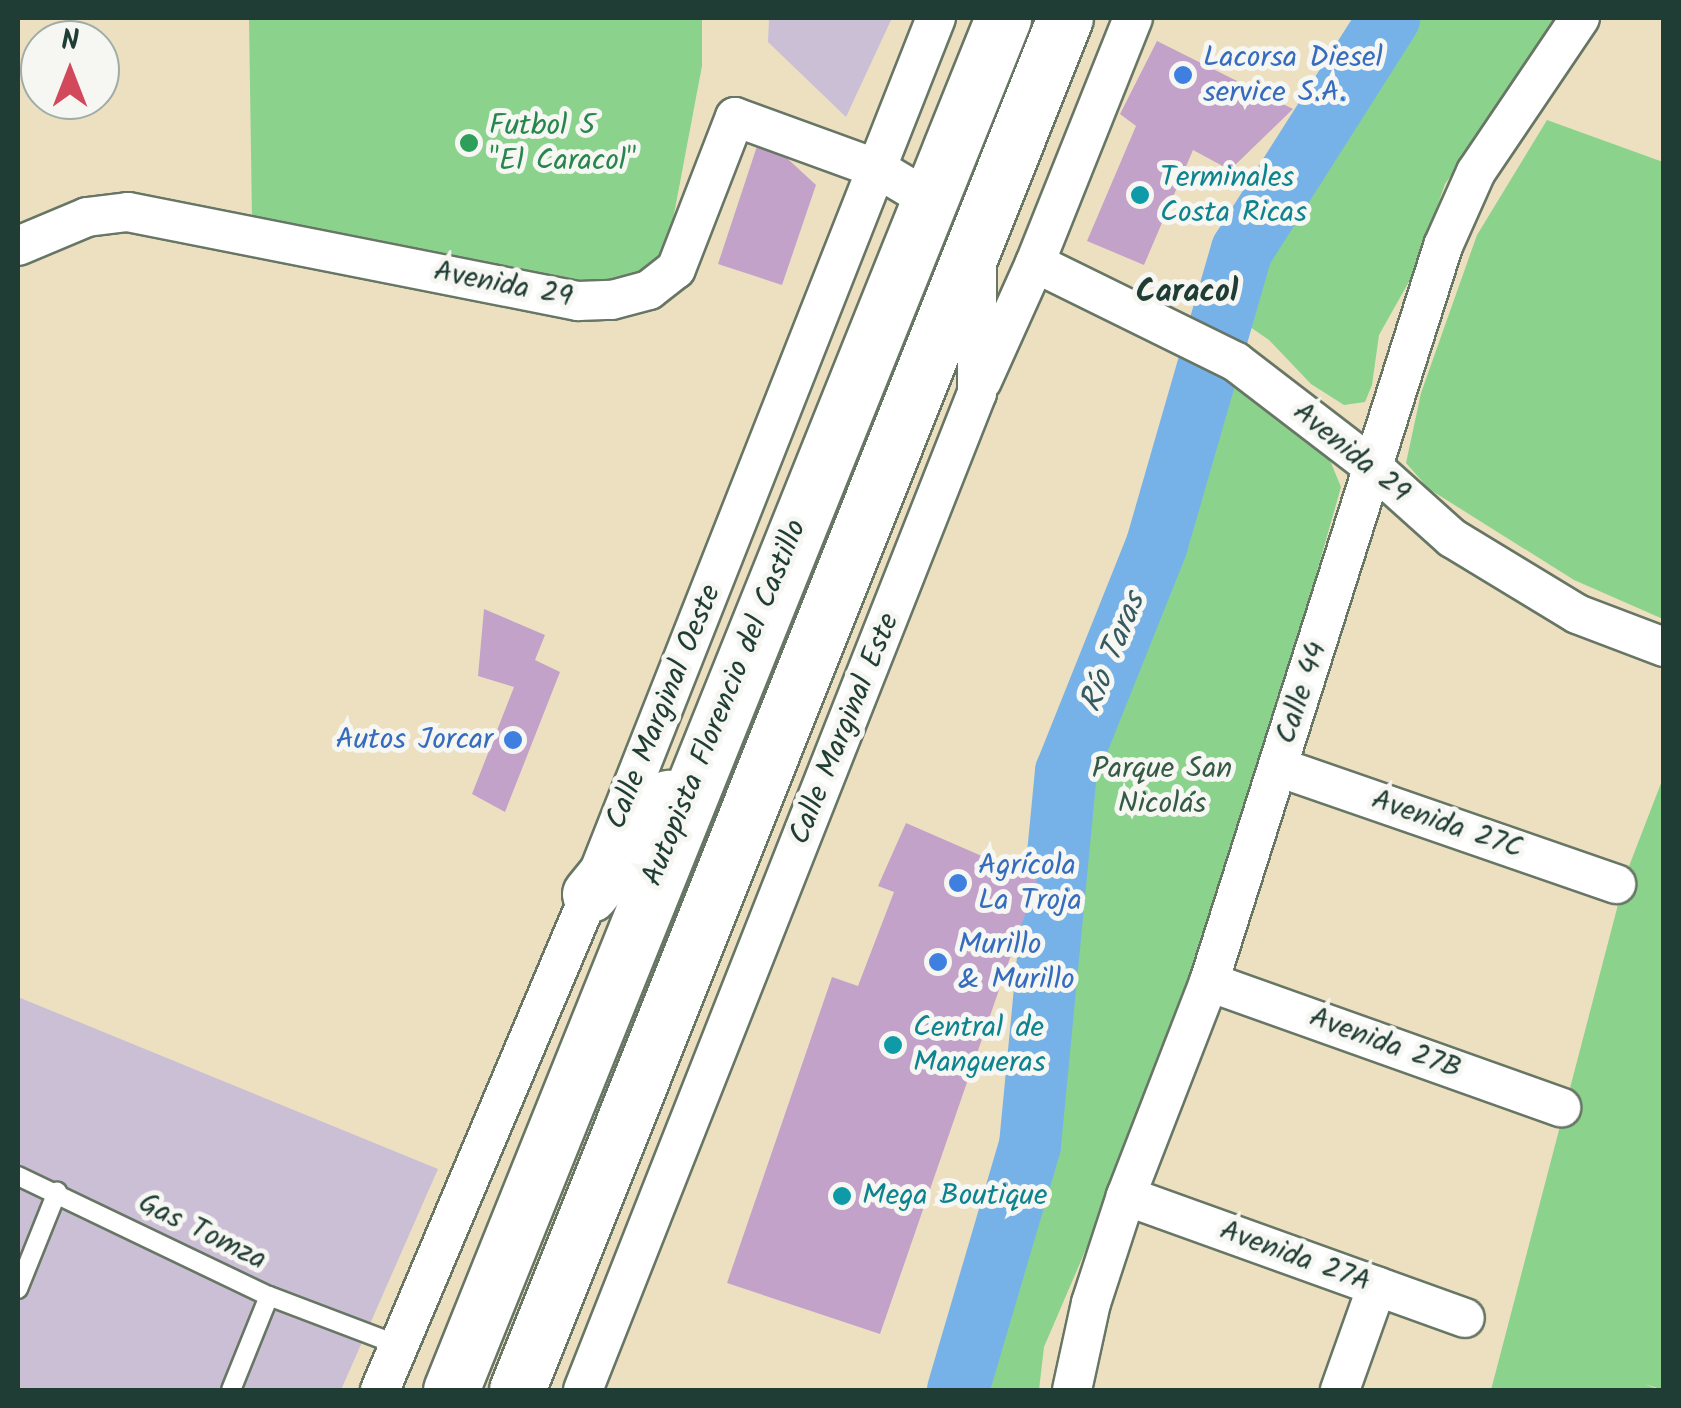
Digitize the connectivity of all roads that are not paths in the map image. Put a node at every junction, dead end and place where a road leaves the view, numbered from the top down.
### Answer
1 (936, 18) edge
2 (1003, 18) edge
3 (1066, 18) edge
4 (1133, 18) edge
5 (1580, 18) edge
6 (878, 169) junction
7 (930, 200) junction
8 (976, 236) junction
9 (18, 246) edge
10 (1034, 263) junction
11 (976, 393) junction
12 (1374, 468) junction
13 (1664, 647) edge
14 (704, 753) junction
15 (1278, 767) junction
16 (1616, 884) dead end
17 (590, 894) junction
18 (1209, 982) junction
19 (1560, 1107) dead end
20 (18, 1176) edge
21 (57, 1192) junction
22 (1126, 1196) junction
23 (1377, 1286) junction
24 (18, 1289) edge
25 (269, 1296) junction
26 (1465, 1318) dead end
27 (398, 1344) junction
28 (230, 1390) edge
29 (380, 1390) edge
30 (450, 1390) edge
31 (517, 1390) edge
32 (583, 1390) edge
33 (1072, 1390) edge
34 (1340, 1390) edge

1 - 6 street, Calle Marginal Oeste
2 - 7 highway, Autopista Florencio del Castillo
3 - 8 highway, Autopista Florencio del Castillo
4 - 10 street
5 - 12 street, Calle 44
6 - 7 street
6 - 9 street, Avenida 29
6 - 17 street, Calle Marginal Oeste
7 - 14 highway, Autopista Florencio del Castillo
8 - 11 street, Calle Marginal Este
8 - 31 highway, Autopista Florencio del Castillo
10 - 11 street
10 - 12 street, Avenida 29
11 - 32 street, Calle Marginal Este
12 - 13 street, Avenida 29
12 - 15 street, Calle 44
14 - 17 highway
14 - 30 highway, Autopista Florencio del Castillo
15 - 16 street, Avenida 27C
15 - 18 street, Calle 44
17 - 27 street, Calle Marginal Oeste
18 - 19 street, Avenida 27B
18 - 22 street, Calle 44
20 - 21 lane, Gas Tomza
21 - 24 lane
21 - 25 lane, Gas Tomza
22 - 23 street, Avenida 27A
22 - 33 street, Calle 44
23 - 26 street, Avenida 27A
23 - 34 street
25 - 27 lane
25 - 28 lane, Gas Tomza
27 - 29 street, Calle Marginal Oeste

